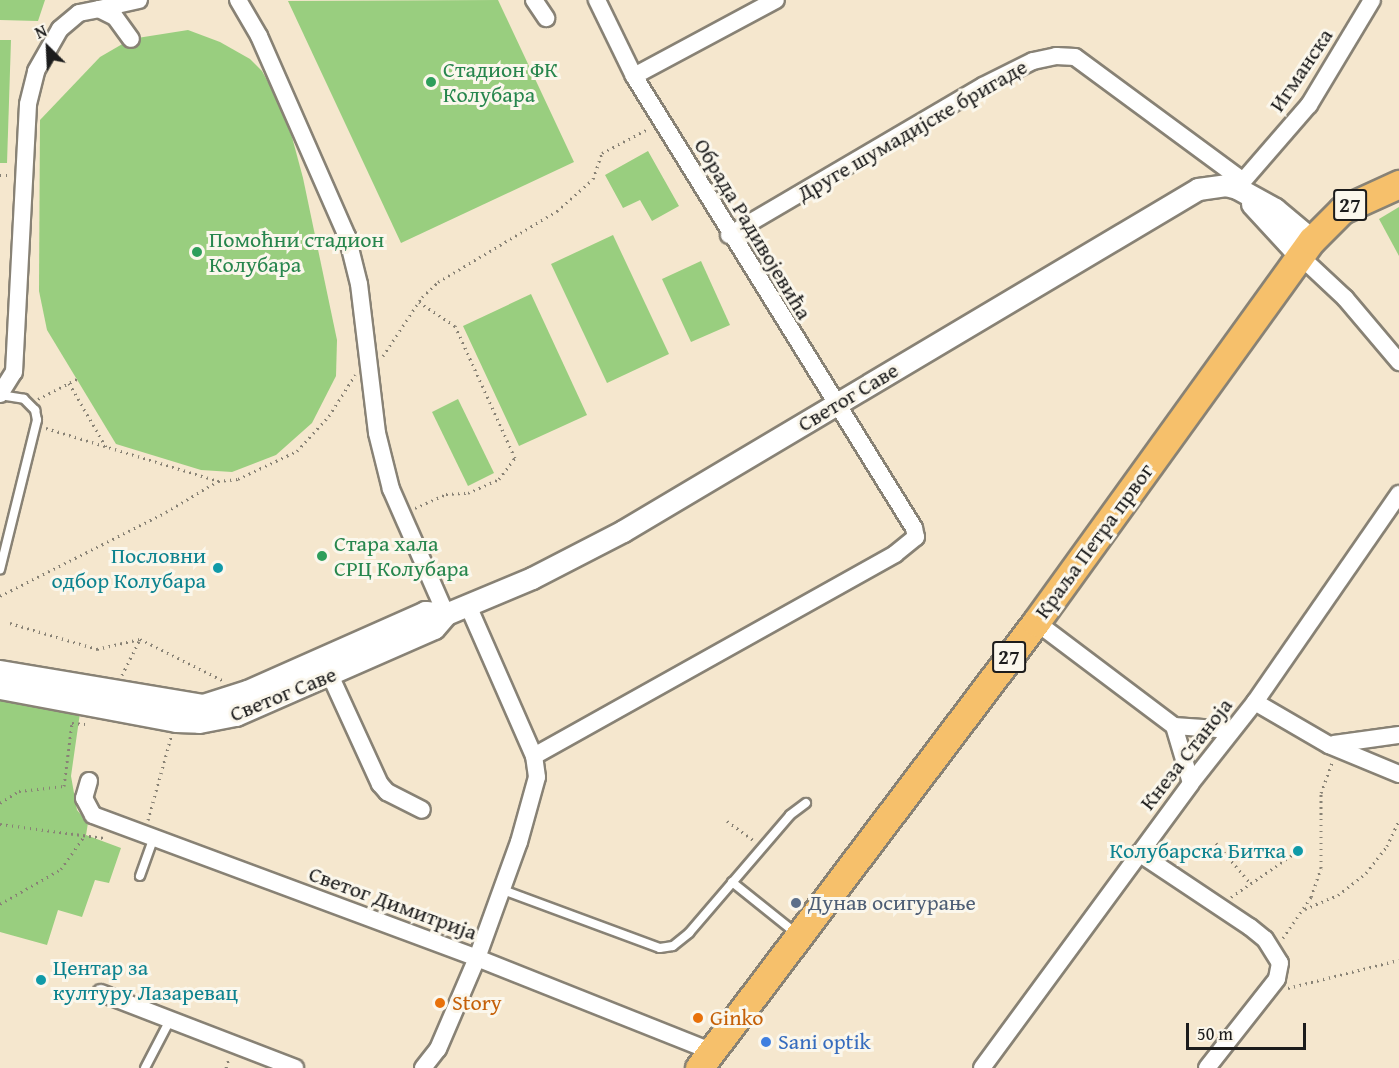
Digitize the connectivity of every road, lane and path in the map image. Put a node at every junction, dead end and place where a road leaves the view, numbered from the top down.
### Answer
1 (139, 0) edge
2 (238, 0) edge
3 (534, 0) edge
4 (597, 0) edge
5 (776, 0) edge
6 (1372, 0) edge
7 (99, 9) junction
8 (546, 18) dead end
9 (131, 39) dead end
10 (634, 76) junction
11 (662, 122) junction
12 (1399, 184) edge
13 (1242, 188) junction
14 (729, 234) junction
15 (1306, 248) junction
16 (419, 302) junction
17 (1399, 362) edge
18 (369, 366) junction
19 (77, 380) dead end
20 (69, 383) junction
21 (0, 395) edge
22 (28, 403) junction
23 (835, 404) junction
24 (36, 425) junction
25 (106, 447) junction
26 (218, 481) junction
27 (1399, 494) edge
28 (402, 514) junction
29 (0, 570) edge
30 (0, 596) edge
31 (468, 606) junction
32 (446, 614) junction
33 (1036, 622) junction
34 (10, 623) dead end
35 (140, 639) junction
36 (124, 667) dead end
37 (0, 671) edge
38 (330, 675) junction
39 (229, 683) dead end
40 (0, 688) edge
41 (1255, 702) junction
42 (176, 721) junction
43 (86, 724) dead end
44 (1174, 726) junction
45 (1232, 730) junction
46 (1399, 735) edge
47 (1329, 744) junction
48 (1347, 750) junction
49 (534, 756) junction
50 (1399, 774) edge
51 (89, 781) dead end
52 (1191, 783) junction
53 (0, 803) edge
54 (806, 803) dead end
55 (422, 810) dead end
56 (727, 820) dead end
57 (1399, 820) edge
58 (0, 824) edge
59 (86, 835) junction
60 (149, 835) junction
61 (107, 838) dead end
62 (1216, 843) dead end
63 (762, 847) junction
64 (1298, 851) dead end
65 (1139, 853) junction
66 (140, 876) dead end
67 (732, 882) junction
68 (1251, 884) junction
69 (503, 890) junction
70 (0, 904) edge
71 (1216, 906) junction
72 (1303, 909) junction
73 (799, 936) junction
74 (1274, 952) junction
75 (477, 958) junction
76 (1399, 960) edge
77 (101, 993) dead end
78 (1266, 993) junction
79 (170, 1020) junction
80 (705, 1060) edge
81 (145, 1068) edge
82 (295, 1068) edge
83 (423, 1068) edge
84 (982, 1068) edge
85 (1207, 1068) edge

1 - 7 street
2 - 18 street
3 - 8 street
4 - 10 street, Обрада Радивојевића
5 - 10 street
6 - 13 street, Игманска
7 - 9 street
7 - 21 street
10 - 11 street, Обрада Радивојевића
11 - 14 street, Обрада Радивојевића
11 - 16 path
12 - 15 main road, 27
13 - 14 street, Друге шумадијске бригаде
13 - 15 street, Друге шумадијске бригаде
13 - 23 street, Светог Саве
14 - 23 street, Обрада Радивојевића
15 - 17 street
15 - 33 main road, Краља Петра првог / 27
16 - 18 path
16 - 28 path
18 - 26 path
18 - 28 street
19 - 20 path
20 - 22 path
20 - 25 path
21 - 22 lane
22 - 24 lane
23 - 31 street, Светог Саве
23 - 49 street, Обрада Радивојевића
24 - 25 path
24 - 29 lane
25 - 26 path
26 - 30 path
27 - 41 street, Кнеза Станоја
28 - 32 street
31 - 32 street, Светог Саве
31 - 49 street
32 - 37 street, Светог Саве
32 - 38 street, Светог Саве
33 - 44 street
33 - 73 main road, Краља Петра првог / 27
34 - 35 path
35 - 36 path
35 - 39 path
38 - 42 street, Светог Саве
38 - 55 street
40 - 42 street, Светог Саве
41 - 45 street, Кнеза Станоја
41 - 47 street
42 - 60 path
43 - 53 path
44 - 45 street
44 - 52 street
45 - 52 street, Кнеза Станоја
46 - 47 street
47 - 48 street
48 - 50 street
48 - 72 path
49 - 69 street
51 - 60 street, Светог Димитрија
52 - 65 street, Кнеза Станоја
54 - 63 lane
56 - 63 path
57 - 72 path
58 - 59 path
59 - 61 path
59 - 70 path
60 - 66 lane
60 - 75 street, Светог Димитрија
62 - 68 path
63 - 67 lane
64 - 68 path
65 - 71 street
65 - 84 street, Кнеза Станоја
67 - 69 lane
67 - 73 lane
68 - 71 path
69 - 75 street
71 - 74 street
72 - 74 path
73 - 80 main road, Краља Петра првог / 27
74 - 78 street
75 - 80 street, Светог Димитрија
75 - 83 street
76 - 78 path
77 - 79 street
78 - 85 street
79 - 81 lane
79 - 82 street

